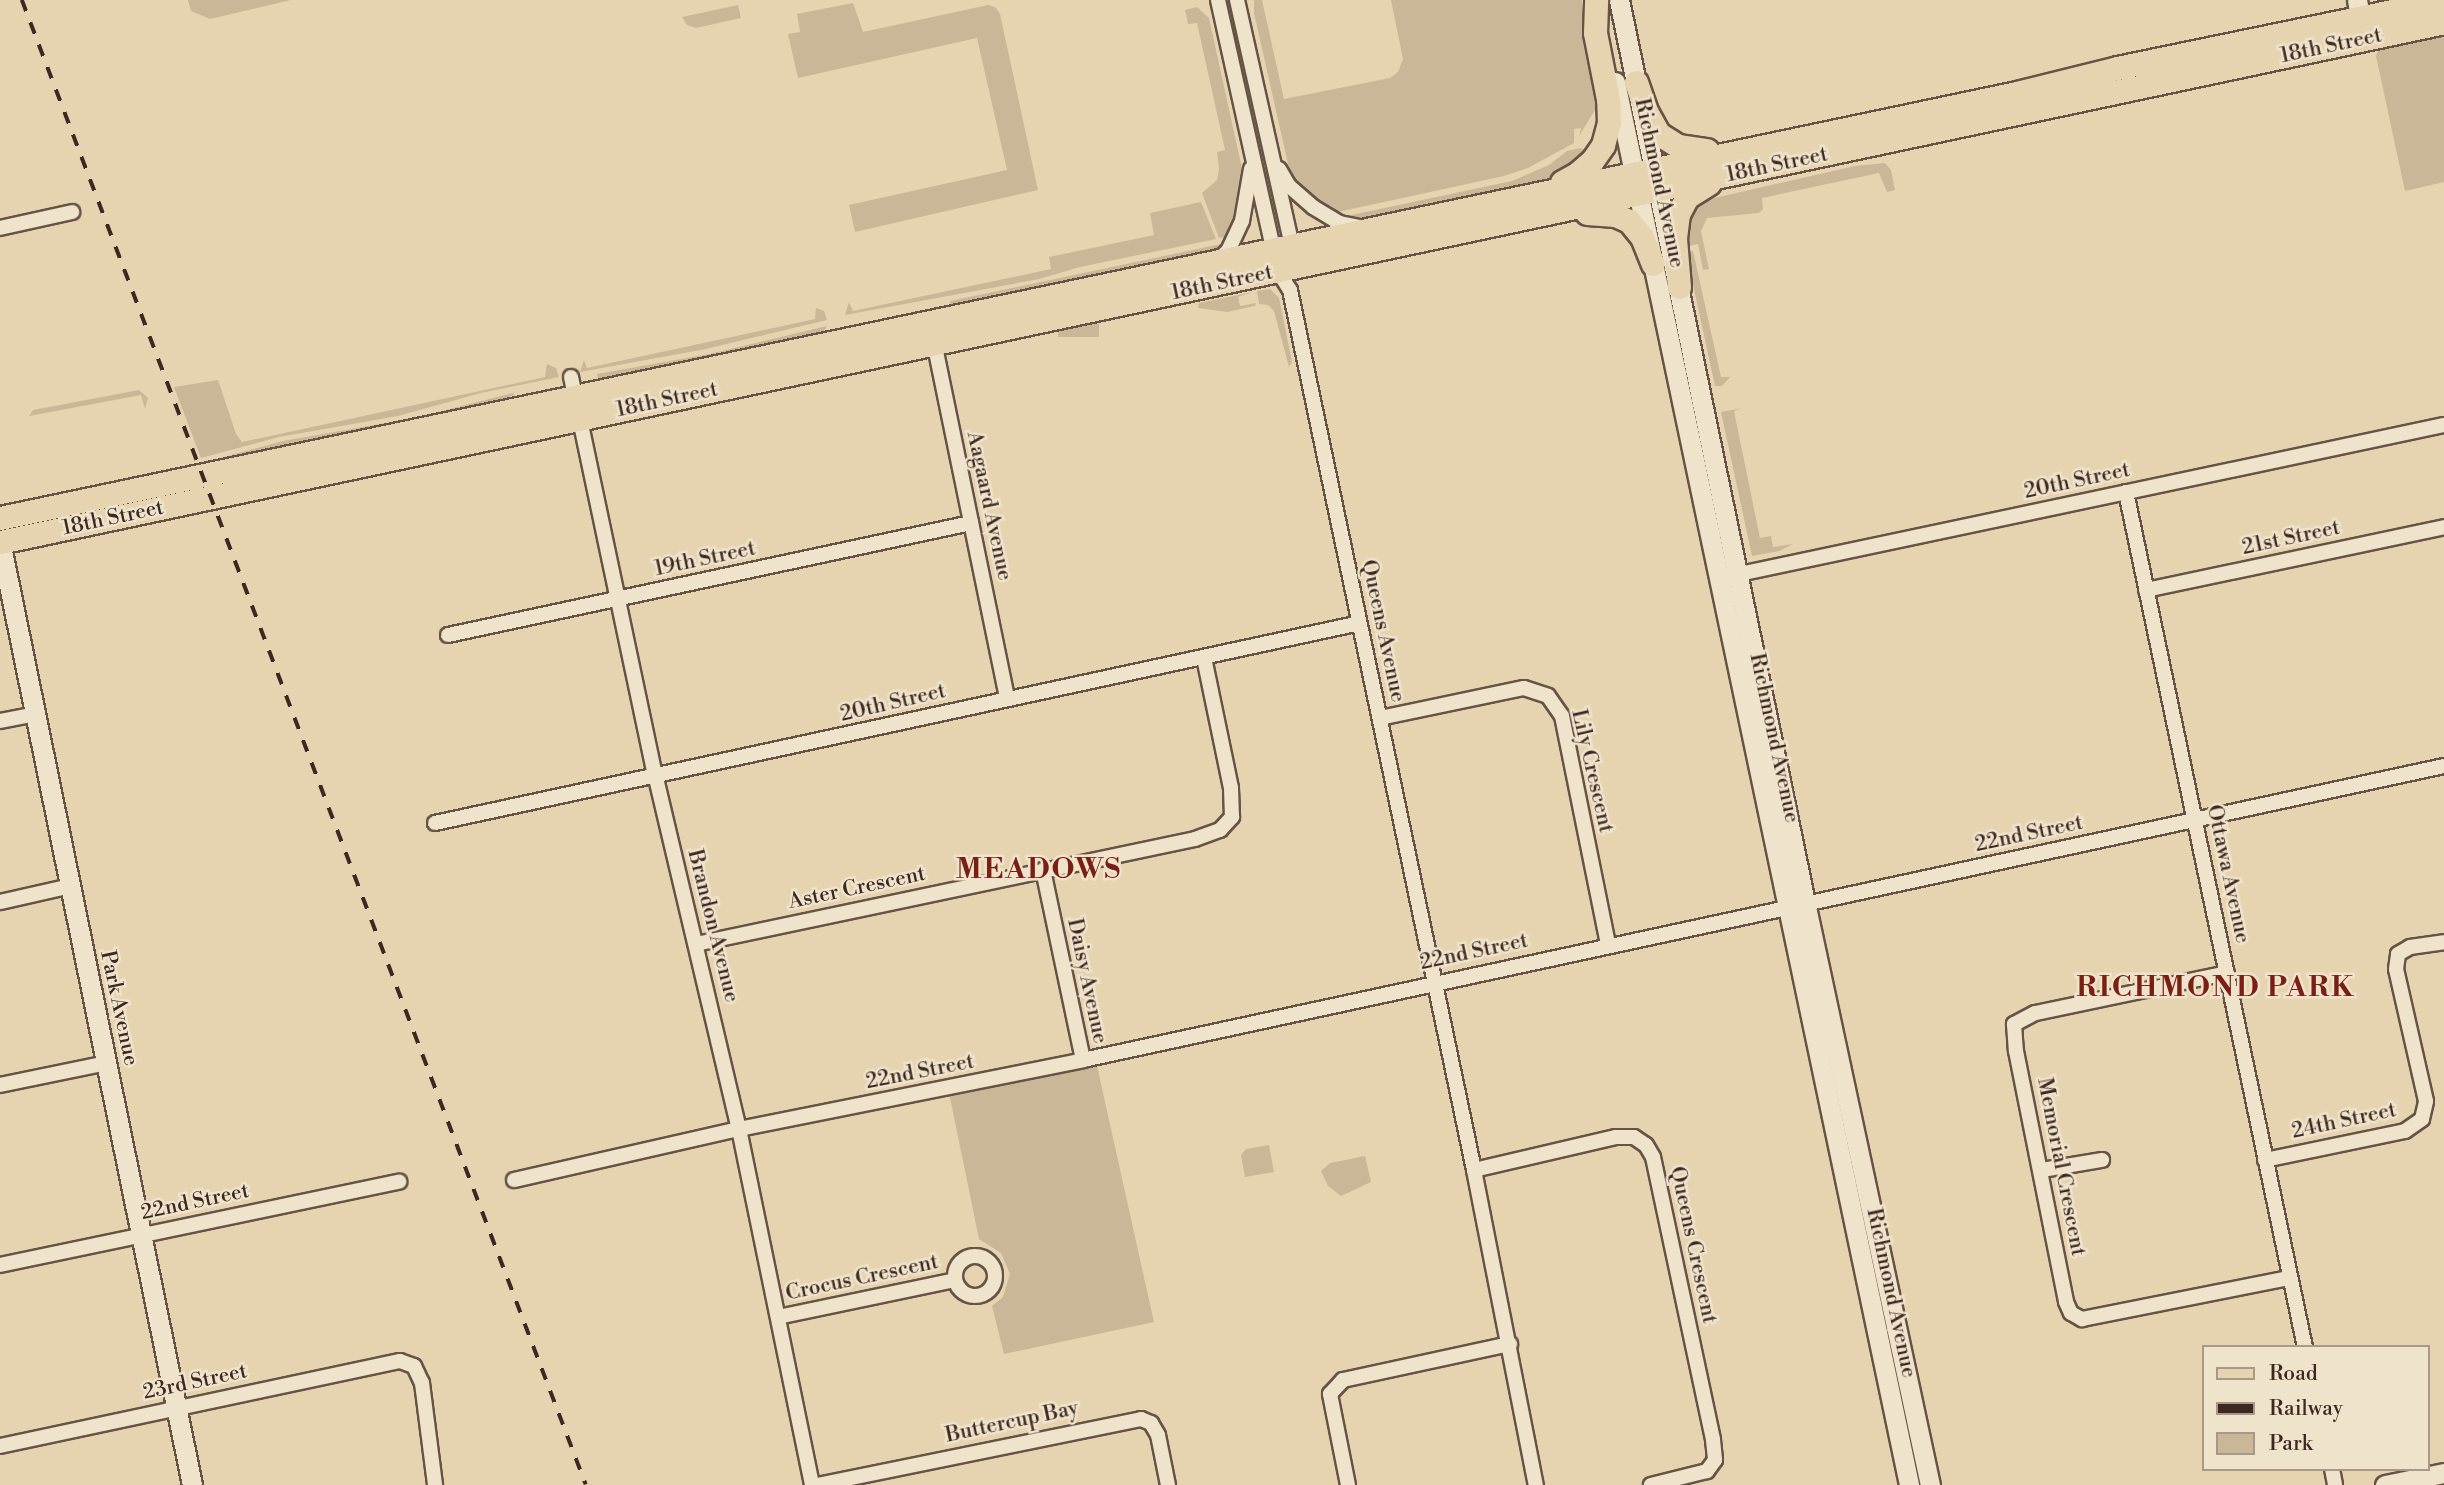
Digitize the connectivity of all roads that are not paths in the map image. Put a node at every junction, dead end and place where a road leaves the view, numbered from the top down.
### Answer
1 (1217, 0) edge
2 (1237, 0) edge
3 (1597, 0) edge
4 (1619, 0) edge
5 (2444, 0) edge
6 (2360, 19) edge
7 (2444, 22) edge
8 (1636, 82) junction
9 (1269, 144) junction
10 (1756, 147) junction
11 (1252, 150) junction
12 (1723, 177) junction
13 (1646, 181) junction
14 (1535, 194) junction
15 (1556, 211) junction
16 (72, 212) dead end
17 (1388, 225) junction
18 (0, 228) edge
19 (1205, 264) junction
20 (1653, 264) junction
21 (1286, 265) junction
22 (1679, 287) junction
23 (932, 332) junction
24 (576, 397) junction
25 (2444, 425) edge
26 (2126, 492) junction
27 (0, 518) edge
28 (971, 523) junction
29 (2444, 527) edge
30 (0, 542) edge
31 (1728, 576) junction
32 (2146, 590) junction
33 (618, 598) junction
34 (1360, 623) junction
35 (448, 635) dead end
36 (1204, 658) junction
37 (1007, 698) junction
38 (35, 714) junction
39 (1380, 718) junction
40 (0, 721) edge
41 (2444, 766) edge
42 (655, 774) junction
43 (2195, 819) junction
44 (435, 823) dead end
45 (1043, 870) junction
46 (71, 886) junction
47 (0, 902) edge
48 (1805, 902) junction
49 (1786, 906) junction
50 (2444, 942) edge
51 (696, 944) junction
52 (1608, 945) junction
53 (2227, 973) junction
54 (1435, 982) junction
55 (1083, 1060) junction
56 (107, 1063) junction
57 (0, 1085) edge
58 (739, 1129) junction
59 (2102, 1160) dead end
60 (2265, 1160) junction
61 (1474, 1170) junction
62 (2042, 1170) junction
63 (514, 1180) dead end
64 (399, 1182) dead end
65 (142, 1235) junction
66 (0, 1265) edge
67 (2290, 1278) junction
68 (955, 1280) dead end
69 (778, 1317) junction
70 (1510, 1344) junction
71 (2305, 1345) edge
72 (177, 1407) junction
73 (0, 1446) edge
74 (2444, 1473) edge
75 (192, 1485) edge
76 (435, 1485) edge
77 (815, 1485) edge
78 (1168, 1485) edge
79 (1348, 1485) edge
80 (1536, 1485) edge
81 (1651, 1485) edge
82 (1909, 1485) edge
83 (1930, 1485) edge
84 (2385, 1485) edge

1 - 11 street
2 - 9 street
3 - 13 main road, Richmond Avenue
3 - 14 main road
4 - 8 main road, Richmond Avenue
5 - 6 main road, 18th Street
6 - 7 main road, 18th Street
6 - 10 main road, 18th Street
6 - 12 main road, 18th Street
8 - 10 main road
8 - 13 main road, Richmond Avenue
9 - 17 street
9 - 21 street
10 - 13 main road, 18th Street
11 - 19 street
11 - 21 street
12 - 13 main road, 18th Street
12 - 22 main road
13 - 14 main road, 18th Street
13 - 15 main road, 18th Street
13 - 20 main road, Richmond Avenue
13 - 22 main road, Richmond Avenue
14 - 17 main road, 18th Street
15 - 20 main road
15 - 21 main road, 18th Street
16 - 18 street
17 - 21 main road, 18th Street
19 - 21 main road, 18th Street
19 - 23 main road, 18th Street
20 - 31 main road, Richmond Avenue
21 - 23 main road, 18th Street
21 - 34 street, Queens Avenue
22 - 31 main road, Richmond Avenue
23 - 24 main road, 18th Street
23 - 28 street, Aagaard Avenue
24 - 27 main road, 18th Street
24 - 30 main road, 18th Street
24 - 33 street, Brandon Avenue
25 - 26 street, 20th Street
26 - 31 street, 20th Street
26 - 32 street, Ottawa Avenue
28 - 33 street, 19th Street
28 - 37 street, Aagaard Avenue
29 - 32 street, 21st Street
30 - 38 main road, Park Avenue
31 - 48 main road, Richmond Avenue
31 - 49 main road, Richmond Avenue
32 - 43 street, Ottawa Avenue
33 - 35 street, 19th Street
33 - 42 street, Brandon Avenue
34 - 36 street, 20th Street
34 - 39 street, Queens Avenue
36 - 37 street, 20th Street
36 - 45 street, Aster Crescent
37 - 42 street, 20th Street
38 - 40 street
38 - 46 main road, Park Avenue
39 - 52 street, Lily Crescent
39 - 54 street, Queens Avenue
41 - 43 street, 22nd Street
42 - 44 street, 20th Street
42 - 51 street, Brandon Avenue
43 - 48 street, 22nd Street
43 - 53 street, Ottawa Avenue
45 - 51 street, Aster Crescent
45 - 55 street, Daisy Avenue
46 - 47 street
46 - 56 main road, Park Avenue
48 - 49 street, 22nd Street
48 - 83 main road, Richmond Avenue
49 - 52 street, 22nd Street
49 - 82 main road, Richmond Avenue
50 - 60 street, 24th Street
51 - 58 street, Brandon Avenue
52 - 54 street, 22nd Street
53 - 60 street, Ottawa Avenue
53 - 62 street, Memorial Crescent
54 - 55 street, 22nd Street
54 - 61 street
55 - 58 street, 22nd Street
56 - 57 street
56 - 65 main road, Park Avenue
58 - 63 street, 22nd Street
58 - 69 street, Brandon Avenue
59 - 62 street
60 - 67 street, Ottawa Avenue
61 - 70 street
61 - 81 street, Queens Crescent
62 - 67 street, Memorial Crescent
64 - 65 street, 22nd Street
65 - 66 street, 22nd Street
65 - 72 main road, Park Avenue
67 - 71 street, Ottawa Avenue
68 - 69 street, Crocus Crescent
69 - 77 street, Brandon Avenue
70 - 79 street
70 - 80 street
72 - 73 street, 23rd Street
72 - 75 main road, Park Avenue
72 - 76 street, 23rd Street
74 - 84 main road
77 - 78 street, Buttercup Bay

